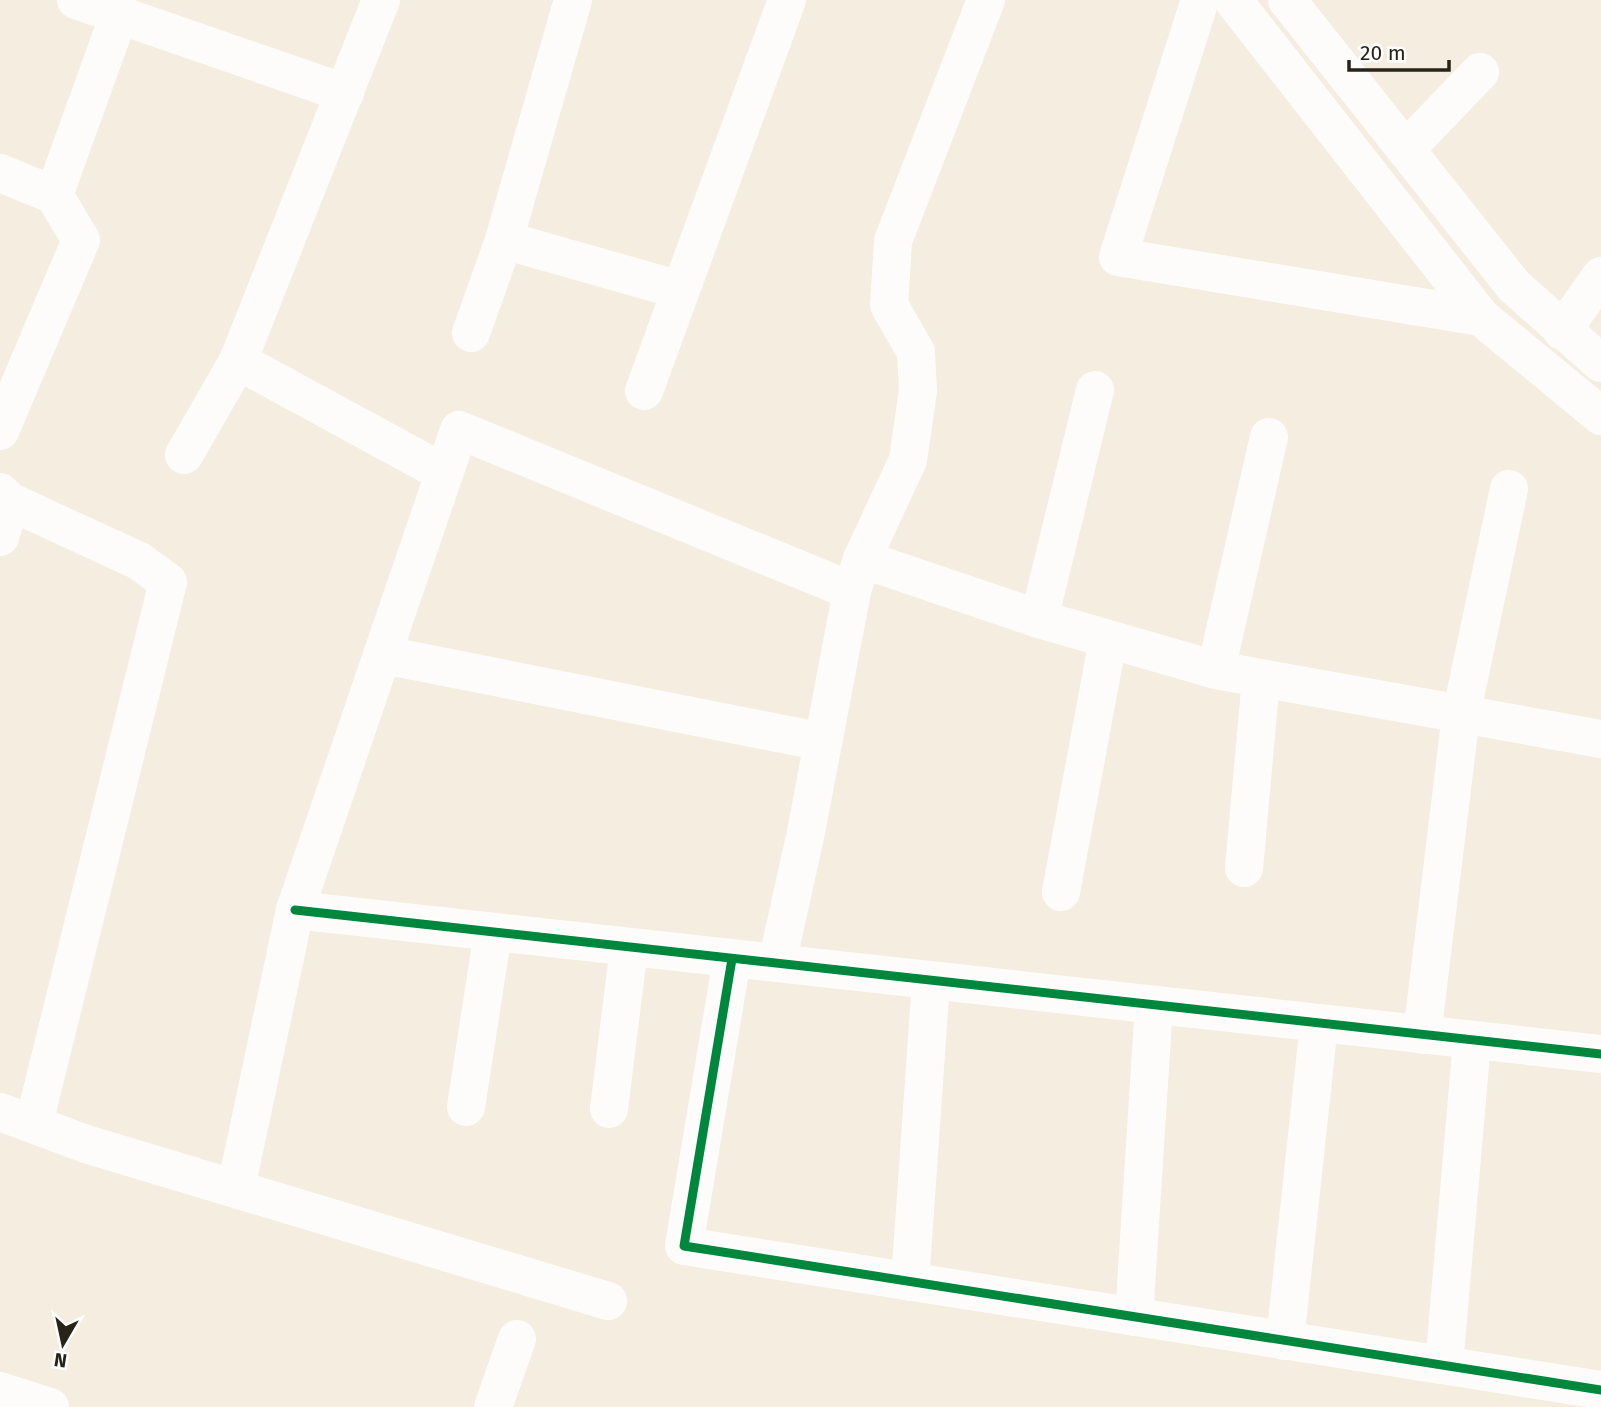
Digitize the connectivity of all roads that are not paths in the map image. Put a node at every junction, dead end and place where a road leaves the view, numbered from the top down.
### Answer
1 (76, 0) edge
2 (381, 0) edge
3 (573, 0) edge
4 (787, 0) edge
5 (986, 0) edge
6 (1200, 0) edge
7 (1233, 0) edge
8 (1287, 0) edge
9 (119, 15) junction
10 (1480, 72) dead end
11 (345, 93) junction
12 (1406, 149) junction
13 (0, 173) edge
14 (54, 195) junction
15 (504, 240) junction
16 (1601, 276) edge
17 (680, 290) junction
18 (1481, 317) junction
19 (1562, 331) junction
20 (471, 333) dead end
21 (238, 361) junction
22 (1601, 363) edge
23 (1095, 390) dead end
24 (644, 391) dead end
25 (1601, 416) edge
26 (0, 431) edge
27 (1269, 438) dead end
28 (184, 455) dead end
29 (444, 472) junction
30 (1509, 489) dead end
31 (4, 510) edge
32 (857, 575) junction
33 (1039, 619) junction
34 (1108, 640) junction
35 (384, 655) junction
36 (1216, 670) junction
37 (1261, 679) junction
38 (1461, 715) junction
39 (1601, 740) edge
40 (823, 742) junction
41 (1244, 868) dead end
42 (1061, 892) dead end
43 (295, 910) junction
44 (493, 932) junction
45 (629, 947) junction
46 (732, 958) junction
47 (777, 963) junction
48 (931, 981) junction
49 (1154, 1005) junction
50 (1319, 1024) junction
51 (1422, 1035) junction
52 (1472, 1041) junction
53 (1601, 1054) edge
54 (466, 1107) dead end
55 (609, 1109) dead end
56 (17, 1118) edge
57 (236, 1188) junction
58 (910, 1282) junction
59 (608, 1301) dead end
60 (1133, 1317) junction
61 (517, 1339) dead end
62 (1285, 1340) junction
63 (1444, 1365) junction
64 (1601, 1390) edge
65 (0, 1391) edge
66 (50, 1407) edge
67 (494, 1407) edge

1 - 9 street
2 - 11 street
3 - 15 street
4 - 17 street
5 - 32 street
6 - 18 street
7 - 18 street
8 - 12 street
9 - 11 street
9 - 14 street
10 - 12 street
11 - 21 street
12 - 19 street
13 - 14 street
14 - 26 street
15 - 17 street
15 - 20 street
16 - 19 street
17 - 24 street
18 - 25 street
19 - 22 street
21 - 28 street
21 - 29 street
23 - 33 street
27 - 36 street
29 - 32 street
29 - 35 street
30 - 38 street
31 - 56 street
32 - 33 street
32 - 40 street
33 - 34 street
34 - 36 street
34 - 42 street
35 - 40 street
35 - 43 street
36 - 37 street
37 - 38 street
37 - 41 street
38 - 39 street
38 - 51 street
40 - 47 street
43 - 44 street
43 - 57 street
44 - 45 street
44 - 54 street
45 - 46 street
45 - 55 street
46 - 47 street
46 - 58 street
47 - 48 street
48 - 49 street
48 - 58 street
49 - 50 street
49 - 60 street
50 - 51 street
50 - 62 street
51 - 52 street
52 - 53 street
52 - 63 street
56 - 57 street
57 - 59 street
58 - 60 street
60 - 62 street
61 - 67 street
62 - 63 street
63 - 64 street
65 - 66 street

